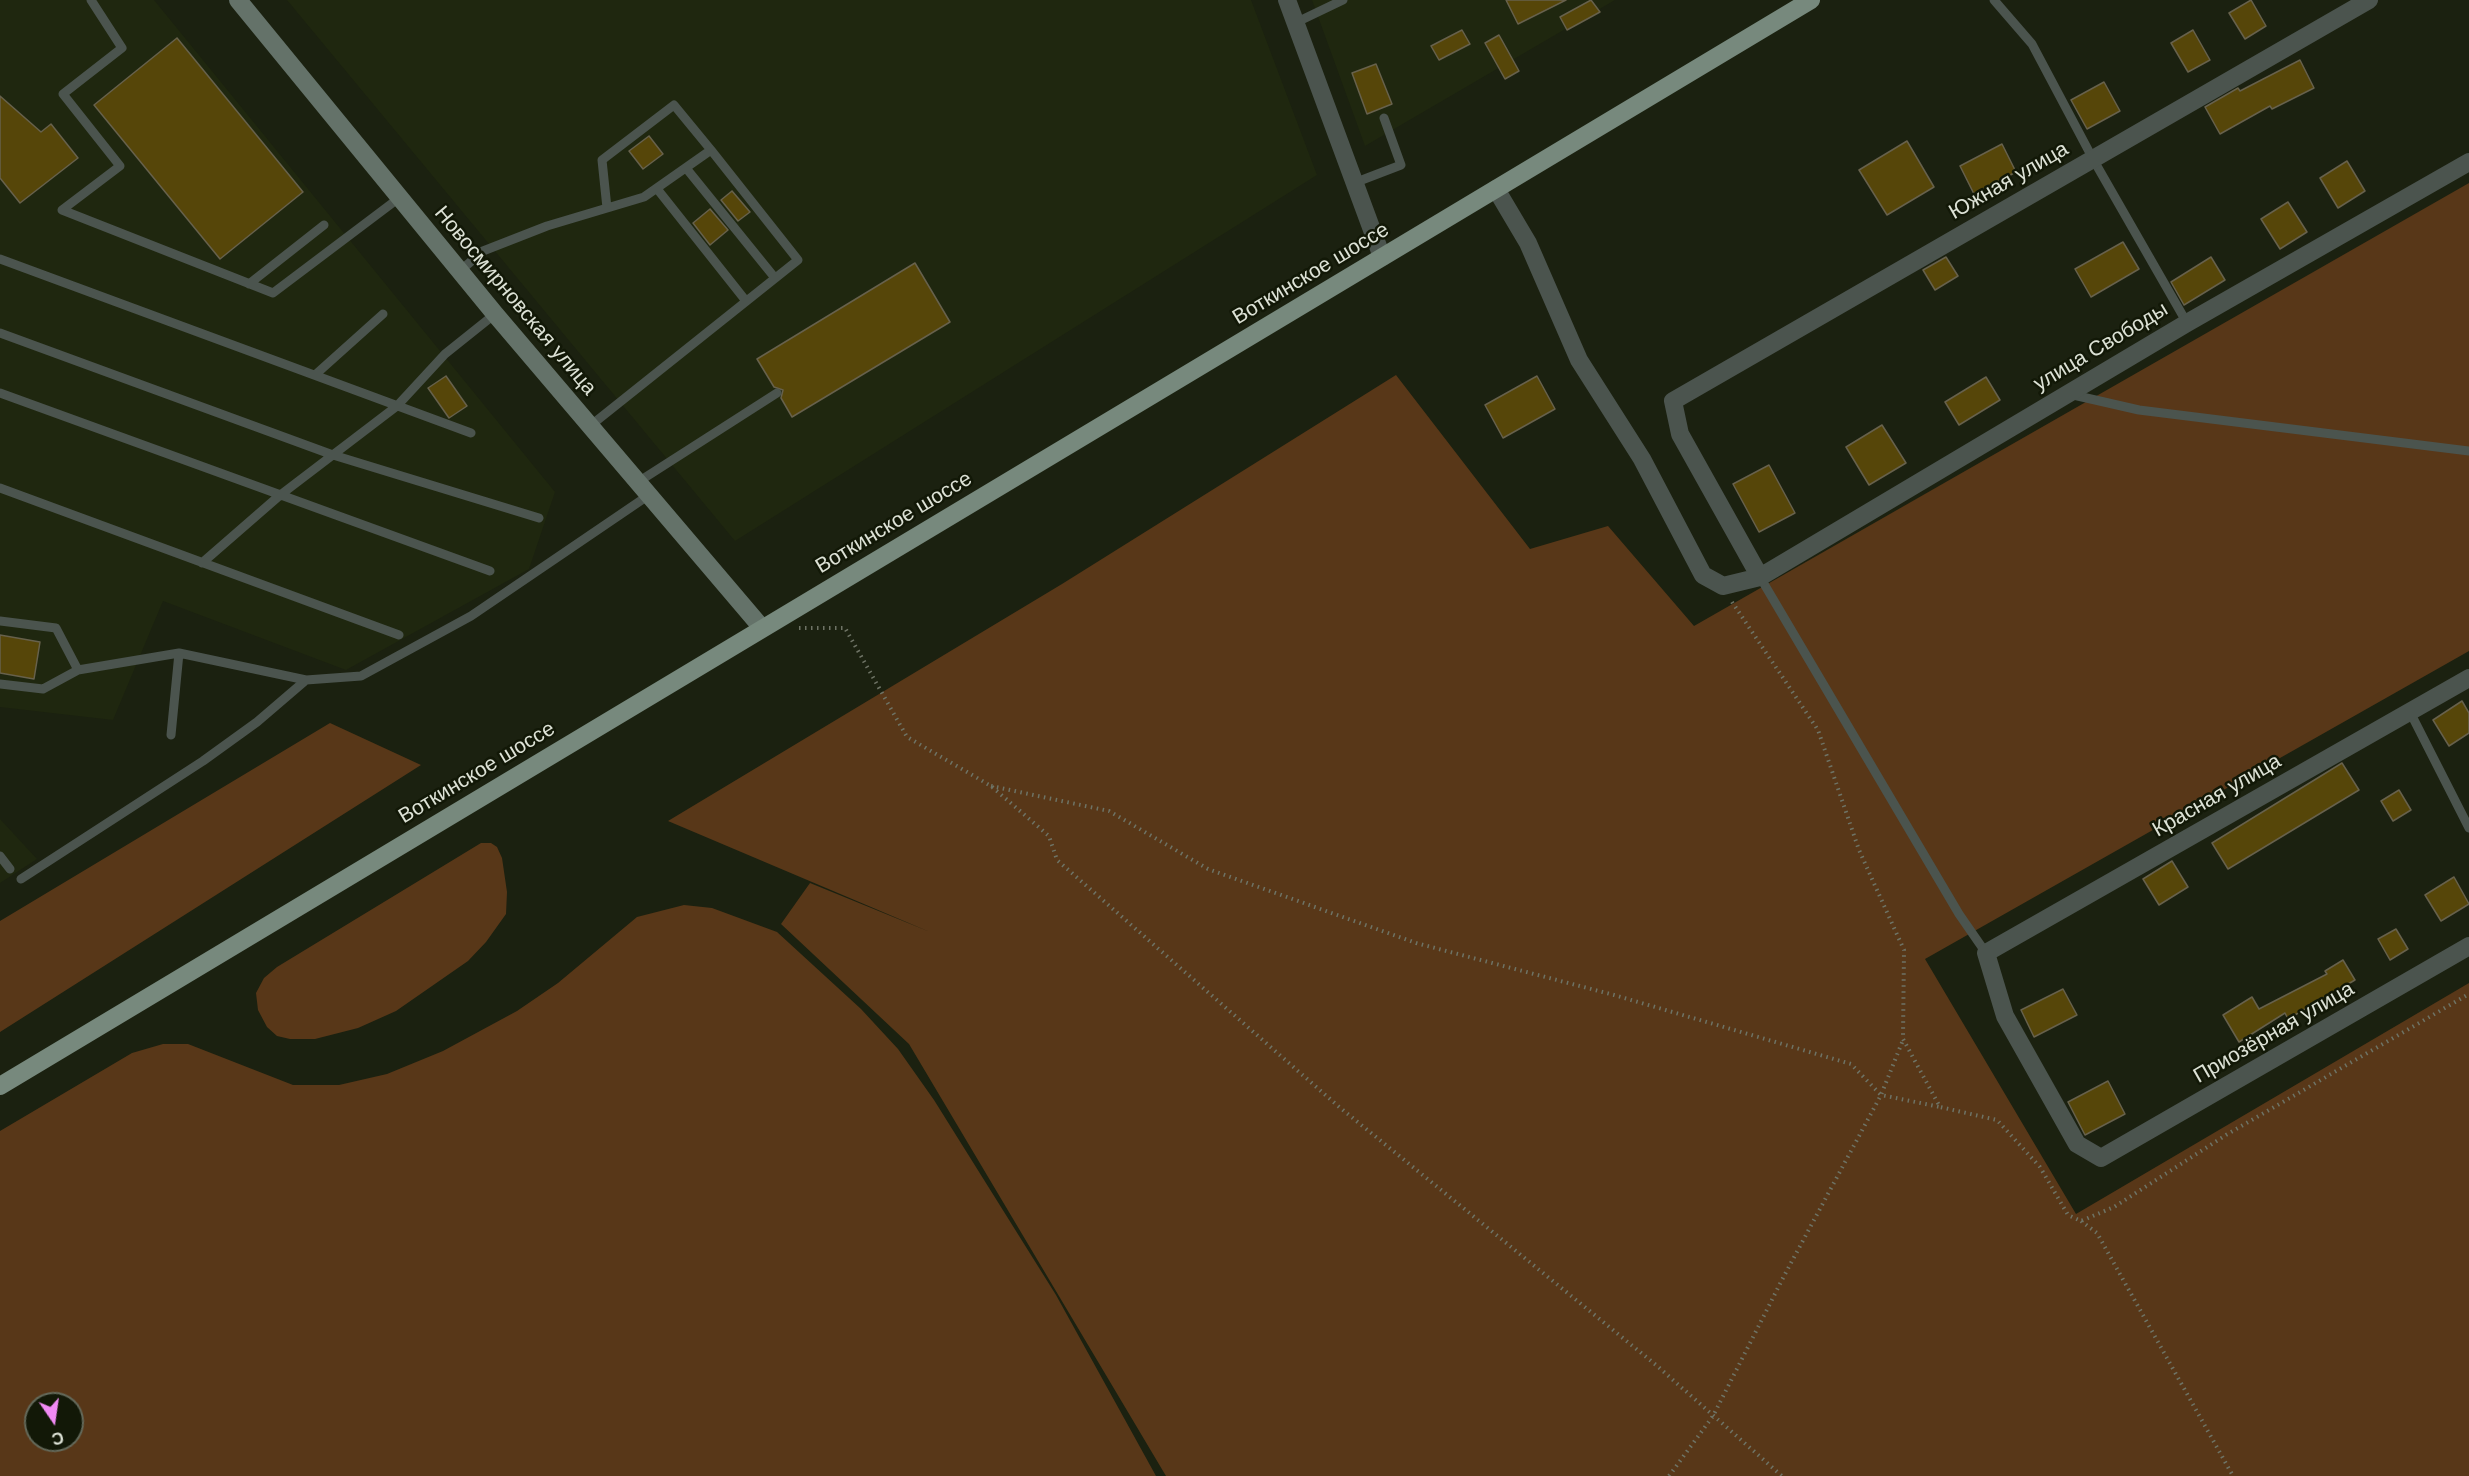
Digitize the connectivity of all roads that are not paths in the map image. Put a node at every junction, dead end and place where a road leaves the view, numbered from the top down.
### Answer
1 (91, 0) edge
2 (238, 0) edge
3 (1287, 0) edge
4 (1343, 0) edge
5 (1811, 0) edge
6 (1994, 0) edge
7 (2369, 0) edge
8 (1295, 23) junction
9 (1384, 118) dead end
10 (711, 150) junction
11 (2093, 159) junction
12 (2469, 162) edge
13 (686, 168) junction
14 (1354, 183) junction
15 (1496, 189) junction
16 (658, 190) junction
17 (399, 198) junction
18 (607, 208) junction
19 (324, 225) dead end
20 (1382, 257) junction
21 (0, 259) edge
22 (460, 271) junction
23 (775, 278) junction
24 (249, 284) junction
25 (746, 302) junction
26 (382, 314) dead end
27 (495, 314) junction
28 (2187, 323) junction
29 (0, 333) edge
30 (315, 375) junction
31 (0, 393) edge
32 (777, 393) dead end
33 (2066, 393) junction
34 (397, 406) junction
35 (590, 426) junction
36 (471, 433) dead end
37 (2469, 451) edge
38 (333, 455) junction
39 (0, 488) edge
40 (644, 489) junction
41 (279, 496) junction
42 (539, 518) dead end
43 (202, 563) junction
44 (490, 571) dead end
45 (1761, 578) junction
46 (0, 621) edge
47 (762, 628) junction
48 (399, 634) dead end
49 (179, 653) junction
50 (78, 670) junction
51 (2469, 678) edge
52 (306, 680) junction
53 (0, 684) edge
54 (2410, 712) junction
55 (171, 735) dead end
56 (2469, 828) edge
57 (0, 856) edge
58 (10, 869) dead end
59 (21, 879) dead end
60 (2469, 946) edge
61 (1986, 953) junction
62 (0, 1086) edge

1 - 24 lane
2 - 17 street, Новосмирновская улица
3 - 8 street
4 - 8 lane
5 - 15 main road, Воткинское шоссе
6 - 11 lane
7 - 11 street, Южная улица
8 - 14 street
9 - 14 lane
10 - 13 lane
10 - 18 lane
10 - 23 lane
11 - 28 lane
11 - 45 street, Южная улица
12 - 28 street, улица Свободы
13 - 16 lane
13 - 23 lane
14 - 20 street
15 - 20 main road, Воткинское шоссе
15 - 45 street, улица Свободы
16 - 18 lane
16 - 25 lane
17 - 22 street, Новосмирновская улица
17 - 24 lane
18 - 22 lane
19 - 24 lane
20 - 47 main road, Воткинское шоссе
21 - 30 lane
22 - 27 street, Новосмирновская улица
23 - 25 lane
25 - 35 lane
26 - 30 lane
27 - 34 lane
27 - 35 street, Новосмирновская улица
28 - 33 street, улица Свободы
29 - 38 lane
30 - 34 lane
31 - 41 lane
32 - 40 lane
33 - 37 lane
33 - 45 street, улица Свободы
34 - 36 lane
34 - 38 lane
35 - 40 street, Новосмирновская улица
38 - 41 lane
38 - 42 lane
39 - 43 lane
40 - 47 street, Новосмирновская улица
40 - 52 lane
41 - 43 lane
41 - 44 lane
43 - 48 lane
45 - 61 lane
46 - 50 lane
47 - 62 main road, Воткинское шоссе
49 - 50 lane
49 - 52 lane
49 - 55 lane
50 - 53 lane
51 - 54 street, Красная улица
52 - 59 lane
54 - 56 lane
54 - 61 street, Красная улица
57 - 58 lane
60 - 61 street, Приозёрная улица

